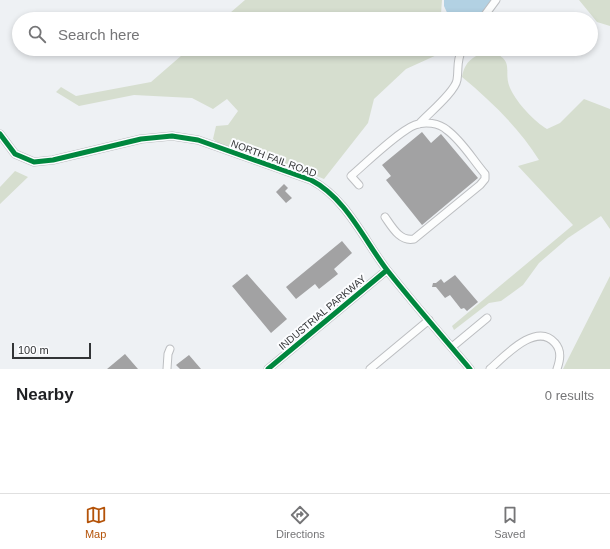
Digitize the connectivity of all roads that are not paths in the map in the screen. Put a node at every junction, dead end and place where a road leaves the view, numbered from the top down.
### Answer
1 (496, 0) edge
2 (487, 12) edge
3 (459, 56) edge
4 (419, 124) junction
5 (0, 134) edge
6 (359, 185) dead end
7 (385, 218) dead end
8 (387, 270) junction
9 (487, 318) dead end
10 (429, 320) junction
11 (452, 347) junction
12 (170, 349) dead end
13 (167, 369) edge
14 (268, 369) edge
15 (370, 369) edge
16 (470, 369) edge
17 (490, 369) edge
18 (557, 369) edge

1 - 2 street
3 - 4 street
4 - 6 street
4 - 7 street
5 - 8 street, NORTH FAIL ROAD
8 - 10 street, NORTH FAIL ROAD
8 - 14 street, INDUSTRIAL PARKWAY
9 - 11 street
10 - 11 street, NORTH FAIL ROAD
10 - 15 street
11 - 16 street, NORTH FAIL ROAD
12 - 13 street
17 - 18 street

